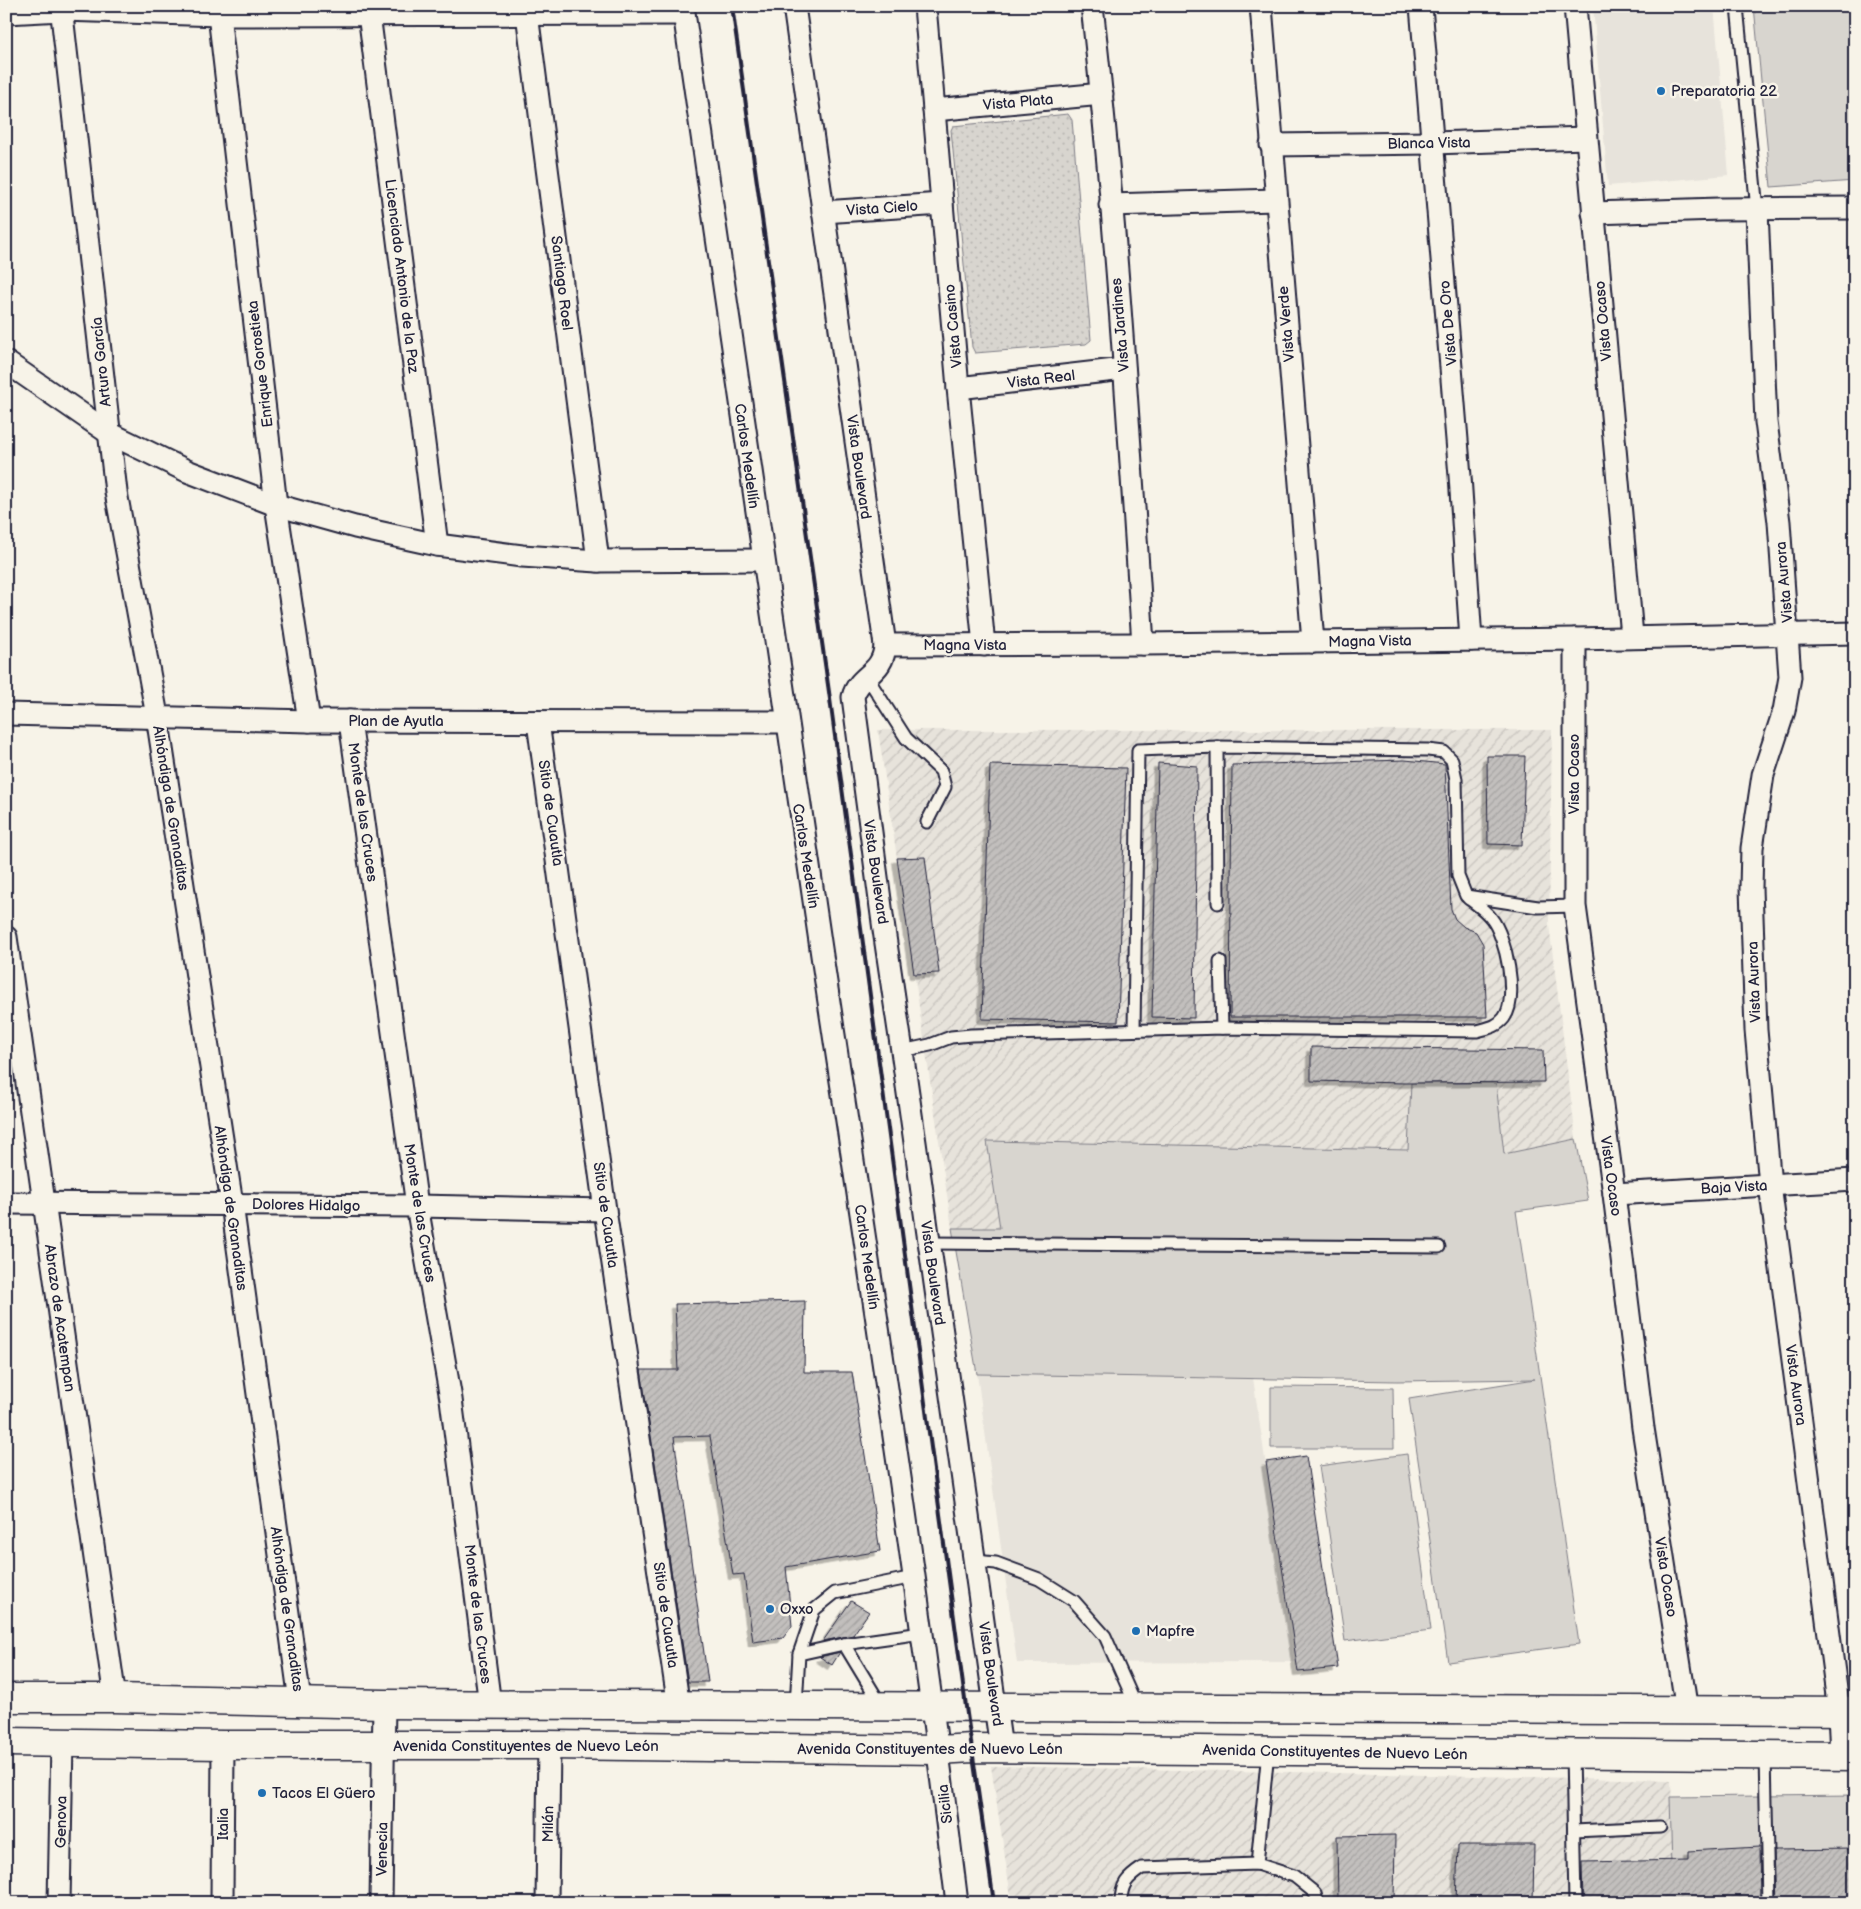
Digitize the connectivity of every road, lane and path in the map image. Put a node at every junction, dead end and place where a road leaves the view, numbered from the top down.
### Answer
1 (794, 6) edge
2 (925, 6) edge
3 (1092, 6) edge
4 (1260, 6) edge
5 (1421, 6) edge
6 (1575, 6) edge
7 (1737, 6) edge
8 (62, 8) edge
9 (527, 10) edge
10 (684, 10) edge
11 (219, 11) edge
12 (369, 11) edge
13 (6, 14) edge
14 (1102, 94) junction
15 (934, 110) junction
16 (1586, 138) junction
17 (1433, 143) junction
18 (1271, 145) junction
19 (1275, 200) junction
20 (942, 204) junction
21 (1110, 205) junction
22 (1855, 208) edge
23 (1756, 210) junction
24 (823, 212) junction
25 (1593, 213) junction
26 (6, 362) edge
27 (1124, 369) junction
28 (958, 388) junction
29 (109, 433) junction
30 (276, 505) junction
31 (437, 545) junction
32 (761, 560) junction
33 (598, 561) junction
34 (1788, 633) junction
35 (1855, 633) edge
36 (1632, 636) junction
37 (1575, 638) junction
38 (1471, 640) junction
39 (1313, 642) junction
40 (1143, 644) junction
41 (885, 645) junction
42 (984, 645) junction
43 (867, 677) junction
44 (6, 714) edge
45 (157, 716) junction
46 (309, 721) junction
47 (350, 721) junction
48 (538, 722) junction
49 (786, 722) junction
50 (1217, 747) junction
51 (927, 822) dead end
52 (1466, 896) junction
53 (1218, 903) dead end
54 (1575, 906) junction
55 (6, 937) edge
56 (1220, 961) dead end
57 (1222, 1028) junction
58 (1134, 1030) junction
59 (902, 1051) junction
60 (1855, 1180) edge
61 (1770, 1185) junction
62 (1614, 1194) junction
63 (44, 1202) junction
64 (6, 1203) edge
65 (232, 1204) junction
66 (417, 1206) junction
67 (605, 1210) junction
68 (929, 1243) junction
69 (1439, 1247) dead end
70 (975, 1561) junction
71 (914, 1577) junction
72 (922, 1633) junction
73 (844, 1644) junction
74 (799, 1654) junction
75 (6, 1698) edge
76 (115, 1698) junction
77 (300, 1702) junction
78 (384, 1704) junction
79 (490, 1705) junction
80 (679, 1706) junction
81 (796, 1706) junction
82 (882, 1706) junction
83 (932, 1706) junction
84 (996, 1707) junction
85 (1136, 1708) junction
86 (1429, 1710) junction
87 (1687, 1711) junction
88 (1847, 1711) edge
89 (6, 1742) edge
90 (62, 1742) junction
91 (384, 1745) junction
92 (223, 1746) junction
93 (549, 1746) junction
94 (1001, 1748) junction
95 (939, 1750) junction
96 (1268, 1751) junction
97 (1428, 1753) junction
98 (1572, 1753) junction
99 (1765, 1755) junction
100 (1848, 1756) edge
101 (1660, 1827) dead end
102 (1574, 1830) junction
103 (1257, 1864) junction
104 (59, 1903) edge
105 (222, 1903) edge
106 (381, 1903) edge
107 (546, 1903) edge
108 (957, 1903) edge
109 (1121, 1903) edge
110 (1318, 1903) edge
111 (1575, 1903) edge
112 (1768, 1903) edge

1 - 24 street, Vista Boulevard
2 - 15 street, Vista Casino
3 - 14 street, Vista Jardines
4 - 18 street, Vista Verde
5 - 17 street, Vista De Oro
6 - 16 street, Vista Ocaso
7 - 23 lane
8 - 11 street
8 - 13 street
8 - 29 street, Arturo García
9 - 10 street
9 - 12 street
9 - 33 street, Santiago Roel
10 - 32 street, Carlos Medellín
11 - 12 street
11 - 30 street, Enrique Gorostieta
12 - 31 street, Licenciado Antonio de la Paz
14 - 15 street, Vista Plata
14 - 21 street, Vista Jardines
15 - 20 street, Vista Casino
16 - 17 street, Blanca Vista
16 - 25 street, Vista Ocaso
17 - 18 street, Blanca Vista
17 - 38 street, Vista De Oro
18 - 19 street, Vista Verde
19 - 21 street
19 - 39 street, Vista Verde
20 - 24 street, Vista Cielo
20 - 28 street, Vista Casino
21 - 27 street, Vista Jardines
22 - 23 street
23 - 25 street
23 - 34 street, Vista Aurora
24 - 41 street, Vista Boulevard
25 - 36 street, Vista Ocaso
26 - 29 street
27 - 28 street, Vista Real
27 - 40 street, Vista Jardines
28 - 42 street, Vista Casino
29 - 30 street
29 - 45 street, Arturo García
30 - 31 street
30 - 46 street, Enrique Gorostieta
31 - 33 street
32 - 33 street
32 - 49 street, Carlos Medellín
34 - 35 street, Magna Vista
34 - 36 street, Magna Vista
34 - 61 street, Vista Aurora
36 - 37 street, Magna Vista
37 - 38 street, Magna Vista
37 - 54 street, Vista Ocaso
38 - 39 street, Magna Vista
39 - 40 street, Magna Vista
40 - 42 street, Magna Vista
41 - 42 street, Magna Vista
41 - 43 street, Vista Boulevard
43 - 51 lane
43 - 59 street, Vista Boulevard
44 - 45 street, Plan de Ayutla
45 - 46 street, Plan de Ayutla
45 - 65 street, Alhóndiga de Granaditas
46 - 47 street, Plan de Ayutla
47 - 48 street, Plan de Ayutla
47 - 66 street, Monte de las Cruces
48 - 49 street, Plan de Ayutla
48 - 67 street, Sitio de Cuautla
49 - 71 street, Carlos Medellín
50 - 52 lane
50 - 53 lane
50 - 58 lane
52 - 54 lane
52 - 57 lane
54 - 62 street, Vista Ocaso
55 - 63 street, Abrazo de Acatempan
56 - 57 lane
57 - 58 lane
58 - 59 lane
59 - 68 street, Vista Boulevard
60 - 61 street, Baja Vista
61 - 62 street, Baja Vista
61 - 88 street, Vista Aurora
62 - 87 street, Vista Ocaso
63 - 64 street, Dolores Hidalgo
63 - 65 street, Dolores Hidalgo
63 - 76 street, Abrazo de Acatempan
65 - 66 street, Dolores Hidalgo
65 - 77 street, Alhóndiga de Granaditas
66 - 67 street, Dolores Hidalgo
66 - 79 street, Monte de las Cruces
67 - 80 street, Sitio de Cuautla
68 - 69 lane
68 - 70 street, Vista Boulevard
70 - 84 street, Vista Boulevard
70 - 85 lane
71 - 72 street, Carlos Medellín
71 - 74 lane
72 - 73 lane
72 - 83 street, Carlos Medellín
73 - 74 lane
73 - 82 lane
74 - 81 lane
75 - 76 main road
76 - 77 main road
77 - 78 main road
78 - 79 main road
78 - 91 street, Venecia
79 - 80 main road
80 - 81 main road
81 - 82 main road
82 - 83 main road
83 - 84 main road
83 - 95 street, Sicilia
84 - 85 main road
84 - 94 street, Vista Boulevard
85 - 86 main road
86 - 87 main road
86 - 97 main road
87 - 88 main road
88 - 100 street, Vista Aurora
89 - 90 main road, Avenida Constituyentes de Nuevo León
90 - 92 main road, Avenida Constituyentes de Nuevo León
90 - 104 street, Genova
91 - 92 main road, Avenida Constituyentes de Nuevo León
91 - 93 main road, Avenida Constituyentes de Nuevo León
91 - 106 street, Venecia
92 - 105 street, Italia
93 - 95 main road, Avenida Constituyentes de Nuevo León
93 - 107 street, Milán
94 - 95 main road, Avenida Constituyentes de Nuevo León
94 - 96 main road, Avenida Constituyentes de Nuevo León
95 - 108 street, Sicilia
96 - 97 main road, Avenida Constituyentes de Nuevo León
96 - 103 lane
97 - 98 main road, Avenida Constituyentes de Nuevo León
98 - 99 main road, Avenida Constituyentes de Nuevo León
98 - 102 lane
99 - 100 main road, Avenida Constituyentes de Nuevo León
99 - 112 lane
101 - 102 lane
102 - 111 lane
103 - 109 lane
103 - 110 lane

